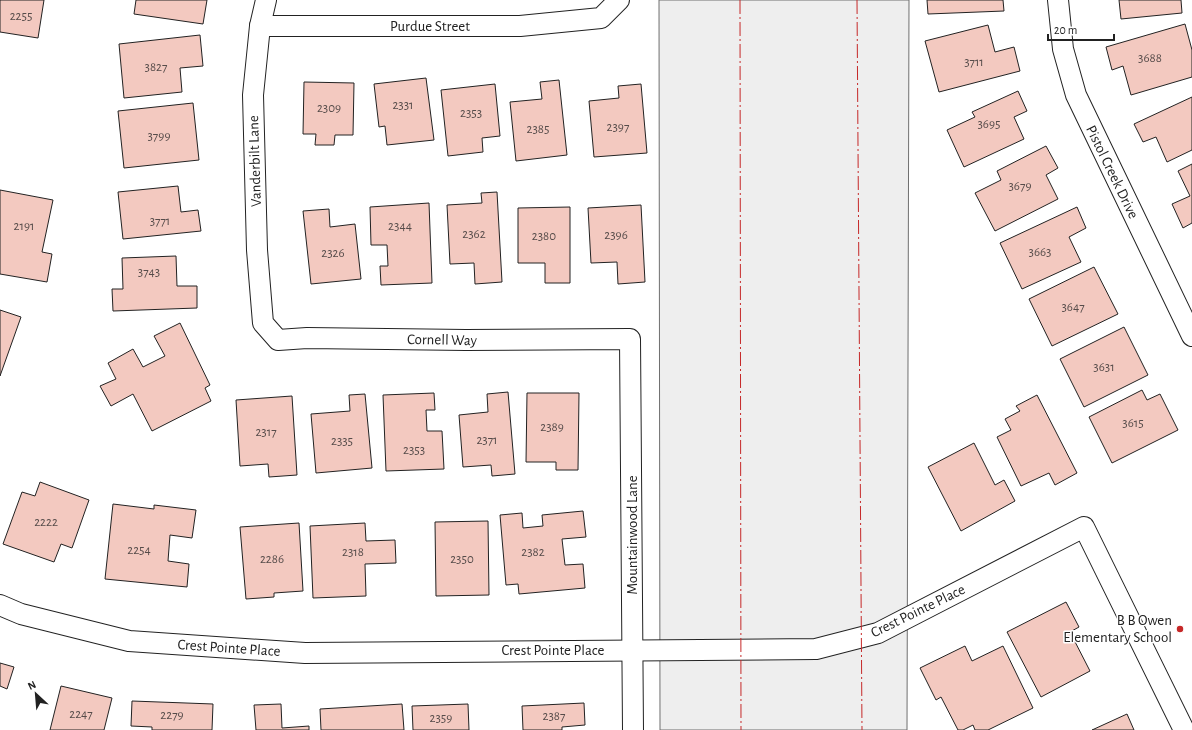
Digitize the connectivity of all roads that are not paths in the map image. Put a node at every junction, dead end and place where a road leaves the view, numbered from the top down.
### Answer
1 (266, 0) edge
2 (619, 0) edge
3 (1058, 0) edge
4 (260, 26) junction
5 (263, 323) joint
6 (1192, 336) edge
7 (630, 339) joint
8 (0, 605) edge
9 (632, 650) junction
10 (633, 730) edge
11 (1184, 730) edge

1 - 4 street, Vanderbilt Lane
2 - 4 street, Purdue Street
3 - 6 street, Pistol Creek Drive
4 - 5 street, Vanderbilt Lane
5 - 7 street, Cornell Way
7 - 9 street, Mountainwood Lane
8 - 9 street, Crest Pointe Place
9 - 10 street, Mountainwood Lane
9 - 11 street, Crest Pointe Place

